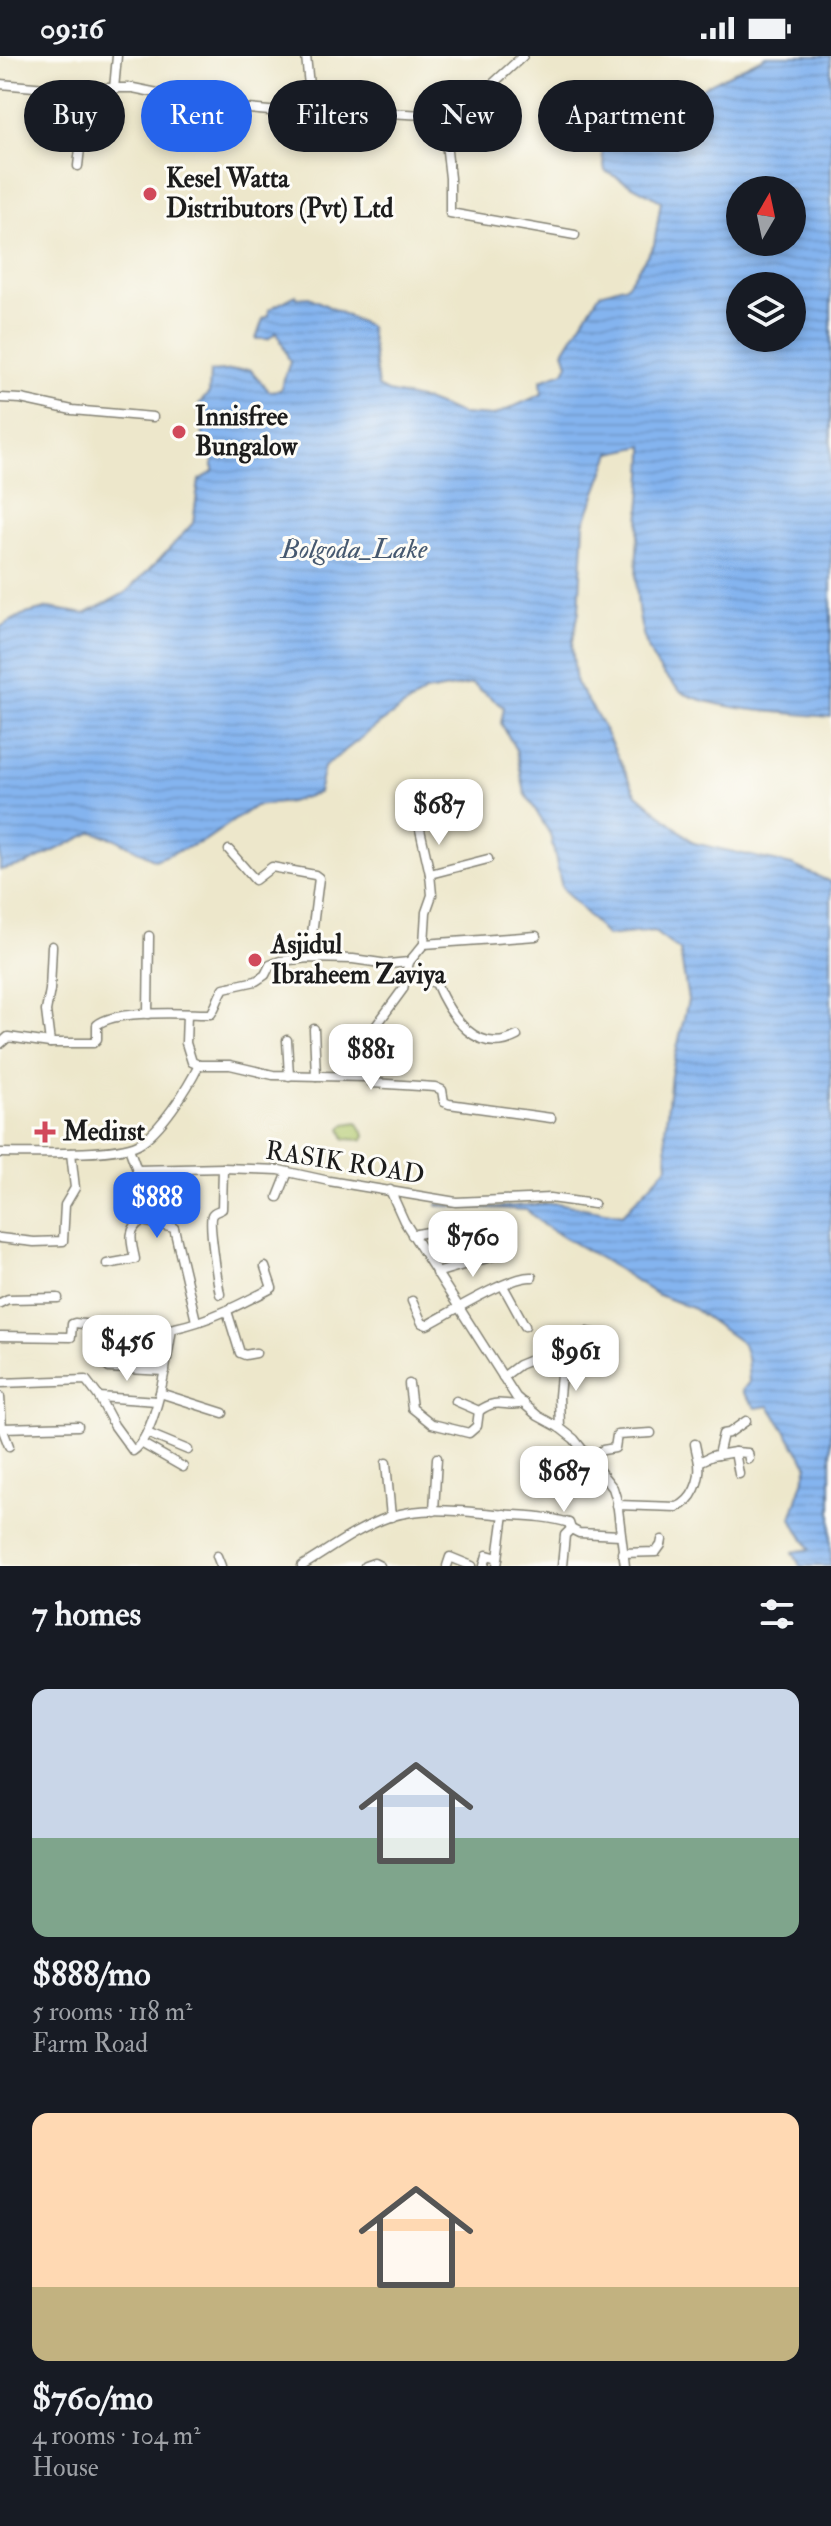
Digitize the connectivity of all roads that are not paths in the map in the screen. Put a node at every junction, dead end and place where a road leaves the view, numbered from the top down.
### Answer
1 (117, 56) edge
2 (306, 56) edge
3 (523, 56) edge
4 (115, 80) edge
5 (308, 80) edge
6 (497, 80) edge
7 (0, 84) edge
8 (24, 86) edge
9 (125, 88) edge
10 (268, 111) edge
11 (80, 152) edge
12 (447, 152) edge
13 (78, 166) dead end
14 (575, 235) dead end
15 (0, 398) edge
16 (153, 417) dead end
17 (419, 825) dead end
18 (229, 850) dead end
19 (488, 859) dead end
20 (430, 874) junction
21 (149, 936) dead end
22 (536, 936) dead end
23 (424, 944) junction
24 (52, 946) dead end
25 (309, 958) junction
26 (409, 962) junction
27 (408, 976) junction
28 (148, 1014) junction
29 (187, 1014) junction
30 (4, 1025) dead end
31 (314, 1029) dead end
32 (517, 1036) dead end
33 (287, 1040) dead end
34 (3, 1041) edge
35 (50, 1043) junction
36 (199, 1065) junction
37 (289, 1076) junction
38 (316, 1076) junction
39 (367, 1077) junction
40 (551, 1118) dead end
41 (129, 1148) junction
42 (0, 1153) edge
43 (71, 1153) junction
44 (223, 1168) junction
45 (137, 1170) junction
46 (288, 1172) junction
47 (390, 1190) junction
48 (278, 1197) dead end
49 (594, 1204) dead end
50 (142, 1221) junction
51 (466, 1225) dead end
52 (412, 1235) junction
53 (0, 1238) edge
54 (501, 1254) dead end
55 (107, 1264) dead end
56 (265, 1267) dead end
57 (436, 1273) junction
58 (532, 1277) dead end
59 (503, 1286) junction
60 (220, 1294) dead end
61 (58, 1298) dead end
62 (412, 1301) dead end
63 (0, 1303) edge
64 (459, 1307) junction
65 (227, 1311) junction
66 (0, 1312) edge
67 (196, 1321) junction
68 (525, 1326) dead end
69 (172, 1329) junction
70 (599, 1334) dead end
71 (0, 1336) edge
72 (584, 1352) dead end
73 (256, 1353) dead end
74 (109, 1368) dead end
75 (165, 1371) junction
76 (503, 1377) junction
77 (0, 1383) edge
78 (409, 1384) dead end
79 (0, 1397) edge
80 (99, 1397) junction
81 (159, 1397) junction
82 (456, 1401) dead end
83 (524, 1403) junction
84 (479, 1411) junction
85 (223, 1413) dead end
86 (746, 1421) dead end
87 (78, 1426) dead end
88 (2, 1428) junction
89 (560, 1428) junction
90 (147, 1433) junction
91 (651, 1433) dead end
92 (141, 1443) junction
93 (695, 1444) dead end
94 (9, 1446) dead end
95 (188, 1450) dead end
96 (735, 1452) junction
97 (718, 1455) junction
98 (590, 1457) junction
99 (437, 1458) dead end
100 (749, 1459) dead end
101 (699, 1462) junction
102 (386, 1463) dead end
103 (183, 1467) dead end
104 (739, 1474) dead end
105 (617, 1505) junction
106 (434, 1511) junction
107 (504, 1514) junction
108 (391, 1517) junction
109 (571, 1529) junction
110 (620, 1535) junction
111 (662, 1540) dead end
112 (622, 1553) junction
113 (498, 1562) edge
114 (304, 1566) edge
115 (365, 1566) edge
116 (380, 1566) edge
117 (447, 1566) edge
118 (470, 1566) edge
119 (484, 1566) edge
120 (562, 1566) edge
121 (625, 1566) edge

1 - 4 street
2 - 5 street
3 - 6 street
7 - 8 street
9 - 10 street
11 - 13 street
12 - 14 street
15 - 16 street
17 - 20 street
18 - 25 street
19 - 20 street
20 - 23 street
21 - 28 street
22 - 23 street
23 - 26 street
24 - 35 street
25 - 26 street
25 - 29 street
26 - 27 street
27 - 32 street
27 - 39 street
28 - 29 street
28 - 35 street
29 - 36 street
30 - 34 street
31 - 38 street
33 - 37 street
34 - 35 street
36 - 37 street
36 - 41 street
37 - 38 street
38 - 39 street
39 - 40 street
41 - 43 street
41 - 45 street
42 - 43 street
43 - 53 street
44 - 45 street, RASIK ROAD
44 - 46 street, RASIK ROAD
44 - 60 street
45 - 50 street
46 - 47 street, RASIK ROAD
46 - 48 street
47 - 49 street, RASIK ROAD
47 - 52 street
50 - 55 street
50 - 67 street
51 - 52 street
52 - 57 street
54 - 57 street
56 - 65 street
57 - 64 street
58 - 59 street
59 - 64 street
59 - 68 street
61 - 63 street
62 - 64 street
63 - 66 street
64 - 76 street
65 - 67 street
65 - 73 street
67 - 69 street
69 - 71 street
69 - 75 street
70 - 76 street
72 - 89 street
74 - 75 street
75 - 81 street
76 - 83 street
77 - 80 street
78 - 84 street
79 - 88 street
80 - 81 street
80 - 92 street
81 - 85 street
81 - 90 street
82 - 84 street
83 - 84 street
83 - 89 street
86 - 97 street
87 - 88 street
88 - 94 street
89 - 98 street
90 - 92 street
90 - 95 street
91 - 98 street
92 - 103 street
93 - 101 street
96 - 97 street
96 - 100 street
96 - 104 street
97 - 101 street
98 - 105 street
99 - 106 street
101 - 105 street
102 - 108 street
105 - 110 street
106 - 107 street
106 - 108 street
107 - 109 street
107 - 113 street
108 - 114 street
109 - 110 street
109 - 120 street
110 - 112 street
111 - 112 street
112 - 121 street
113 - 119 street
115 - 116 street
117 - 118 street

